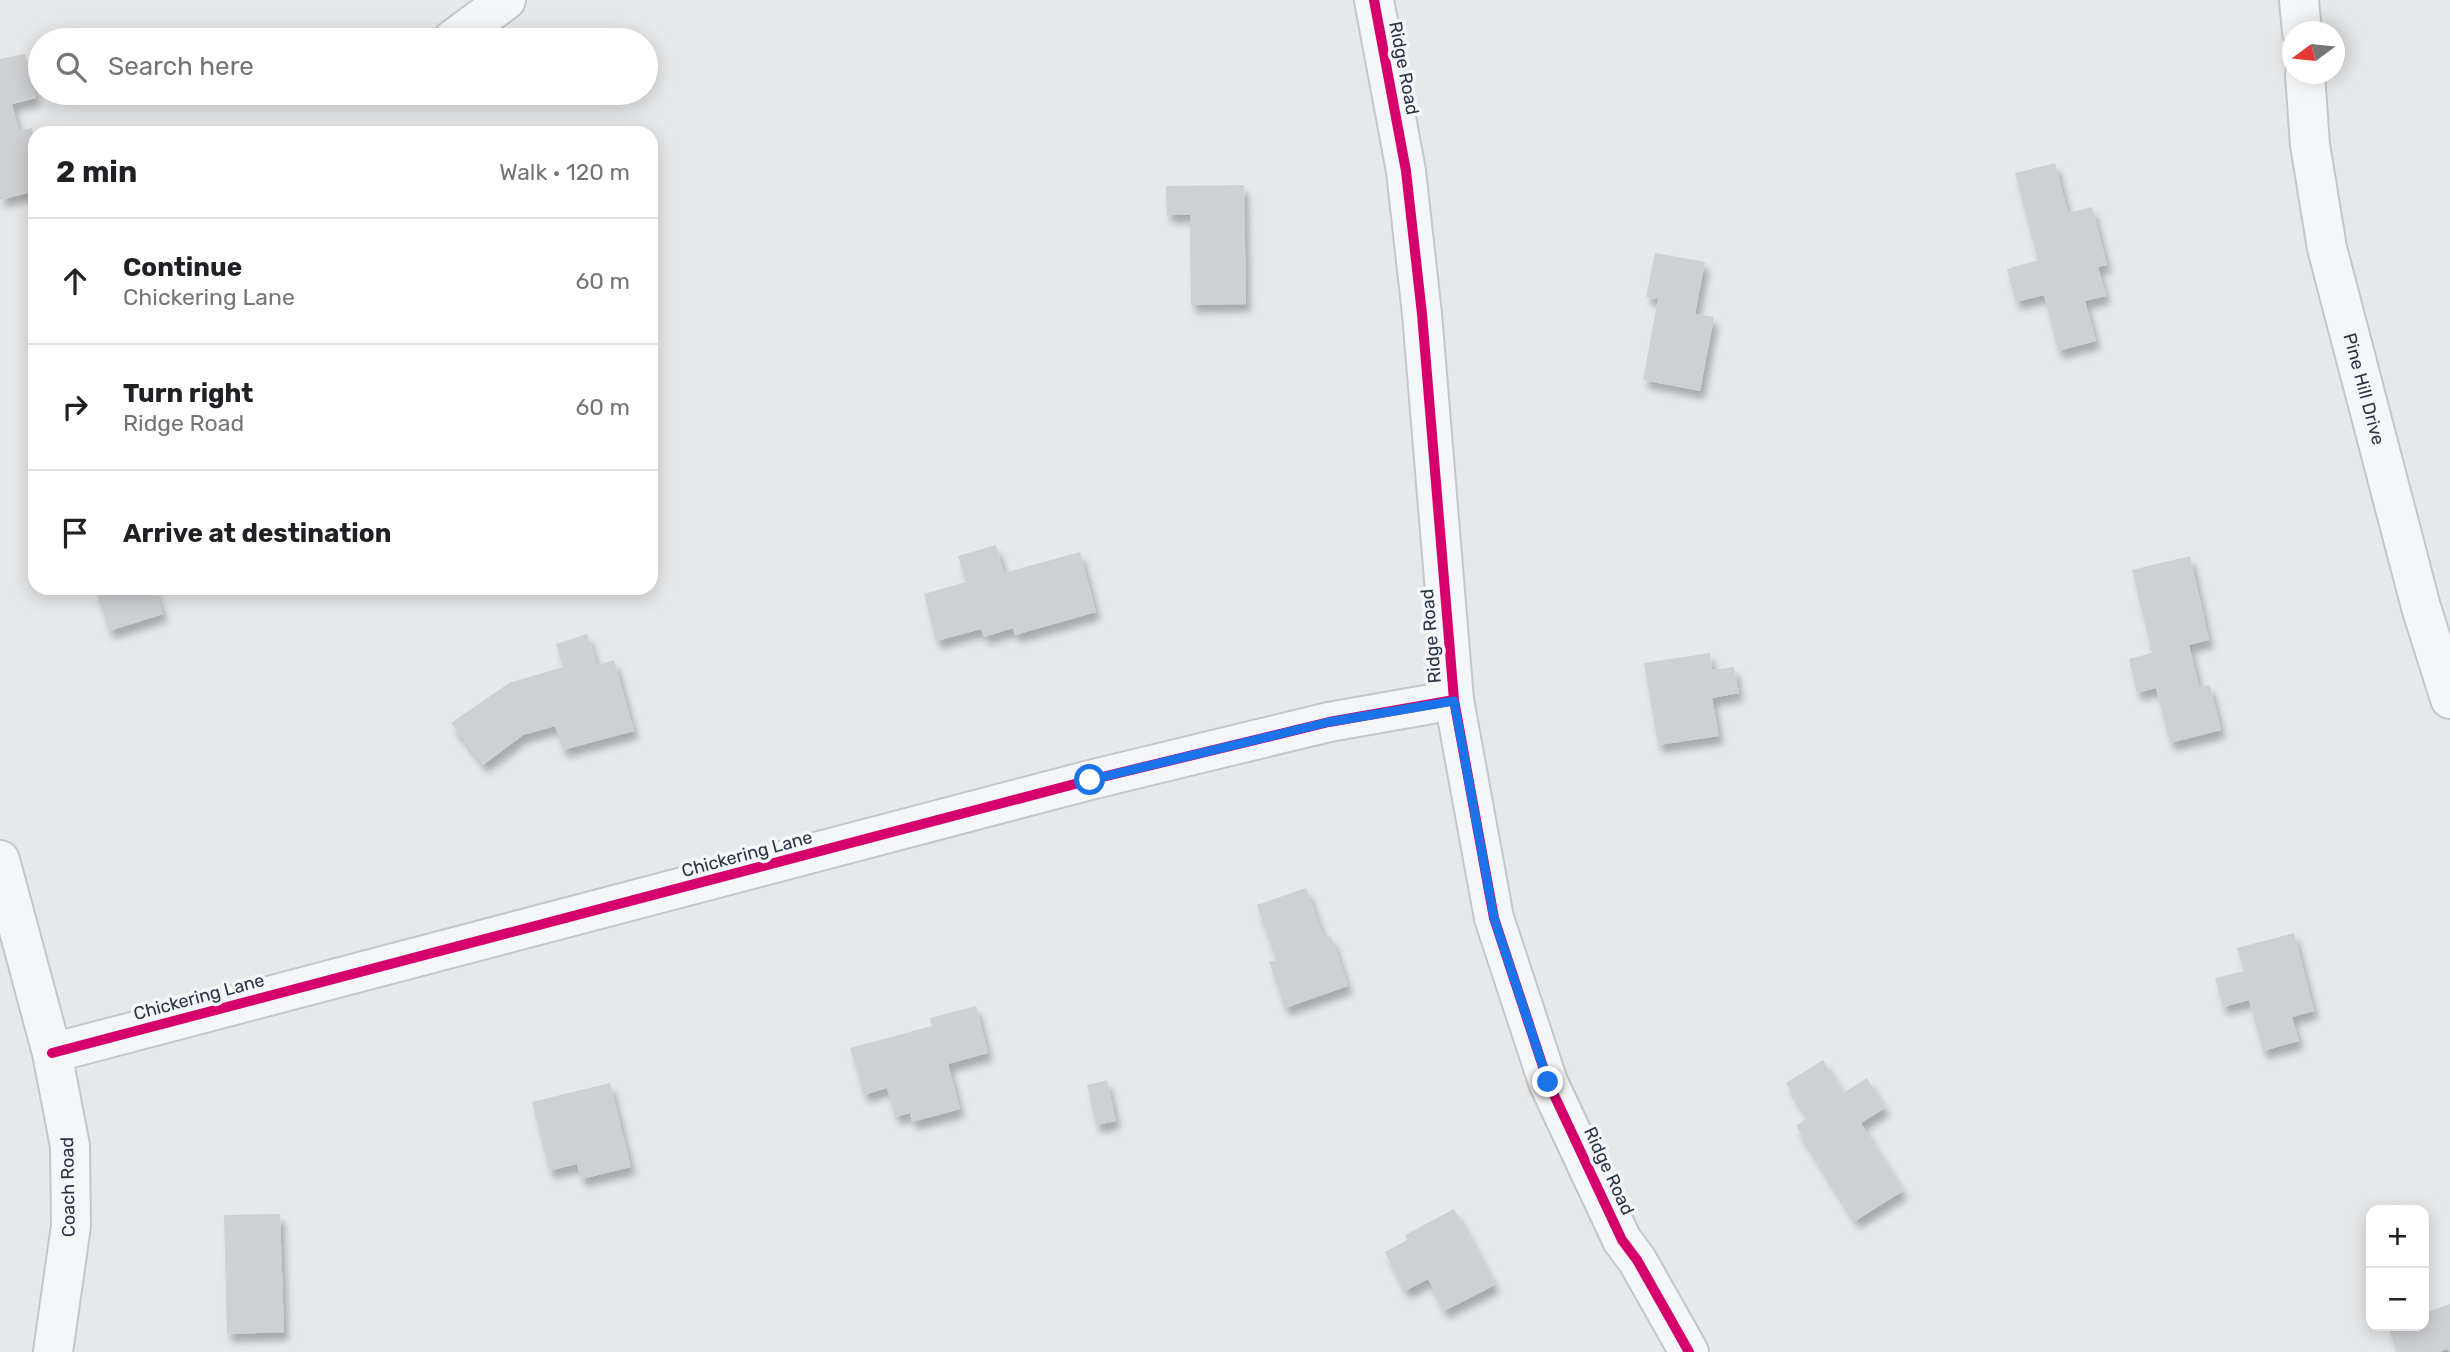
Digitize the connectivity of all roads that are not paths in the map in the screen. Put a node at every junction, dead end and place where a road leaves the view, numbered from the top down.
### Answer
1 (506, 0) edge
2 (1374, 0) edge
3 (2299, 0) edge
4 (2301, 21) edge
5 (469, 28) edge
6 (2306, 84) edge
7 (2450, 699) edge
8 (1454, 701) junction
9 (0, 860) edge
10 (52, 1053) junction
11 (53, 1352) edge
12 (1689, 1352) edge

1 - 5 street
2 - 8 street, Ridge Road
3 - 4 street
6 - 7 street, Pine Hill Drive
8 - 10 street, Chickering Lane
8 - 12 street, Ridge Road
9 - 10 street, Coach Road
10 - 11 street, Coach Road

